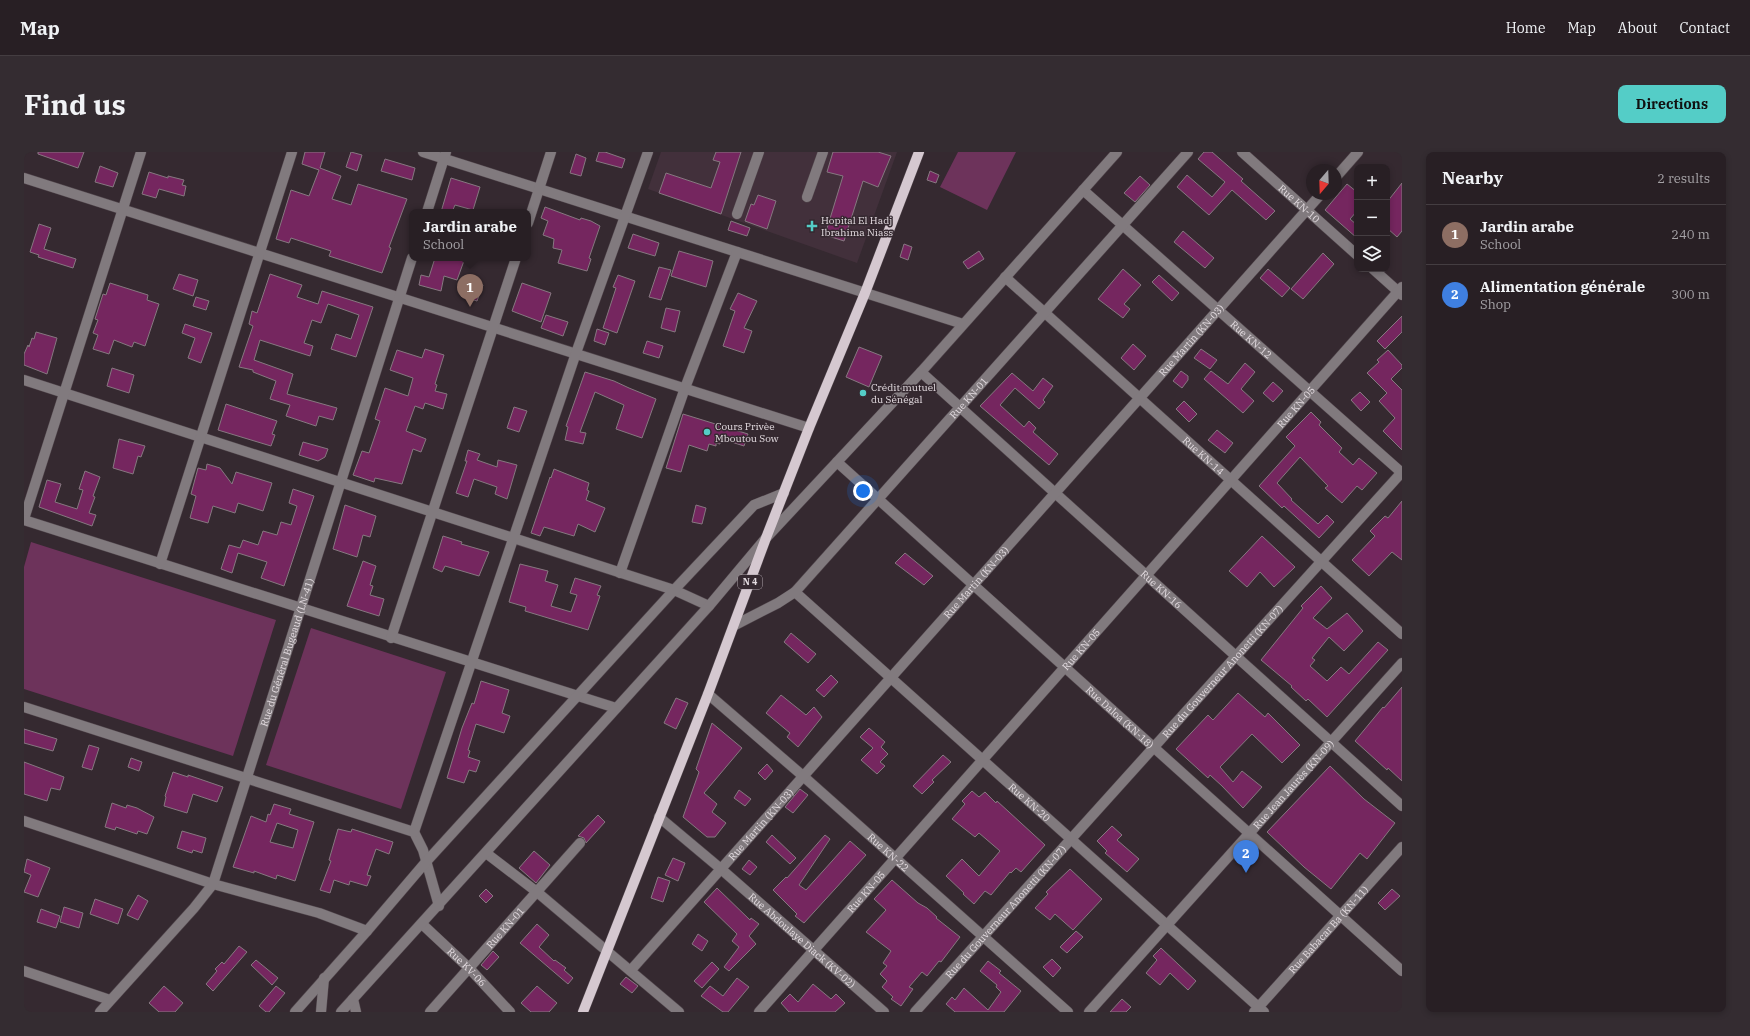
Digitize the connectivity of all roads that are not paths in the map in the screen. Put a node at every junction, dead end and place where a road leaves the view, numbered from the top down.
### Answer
1 (141, 152) edge
2 (292, 152) edge
3 (423, 152) edge
4 (551, 152) edge
5 (648, 152) edge
6 (759, 152) edge
7 (823, 152) edge
8 (919, 152) edge
9 (1117, 152) edge
10 (1188, 152) edge
11 (1242, 152) edge
12 (1358, 152) edge
13 (445, 155) edge
14 (1342, 170) edge
15 (24, 178) edge
16 (539, 189) junction
17 (1083, 190) junction
18 (807, 197) dead end
19 (1316, 200) edge
20 (123, 209) junction
21 (428, 209) edge
22 (1307, 210) junction
23 (531, 214) edge
24 (737, 214) dead end
25 (625, 216) junction
26 (1122, 225) junction
27 (737, 252) junction
28 (1354, 252) edge
29 (260, 253) junction
30 (411, 261) edge
31 (515, 261) edge
32 (1377, 272) edge
33 (1005, 277) junction
34 (1401, 291) edge
35 (865, 293) junction
36 (400, 298) junction
37 (1218, 310) junction
38 (1044, 312) junction
39 (963, 324) junction
40 (493, 327) junction
41 (576, 353) junction
42 (921, 372) junction
43 (24, 380) edge
44 (685, 388) junction
45 (1310, 391) junction
46 (64, 393) junction
47 (1140, 398) junction
48 (960, 407) junction
49 (809, 428) junction
50 (201, 437) junction
51 (837, 462) junction
52 (1402, 473) edge
53 (1231, 480) junction
54 (341, 483) junction
55 (784, 493) junction
56 (1055, 493) junction
57 (878, 499) junction
58 (432, 512) junction
59 (24, 520) edge
60 (514, 538) junction
61 (766, 538) junction
62 (1322, 562) junction
63 (160, 564) junction
64 (620, 573) junction
65 (1146, 575) junction
66 (973, 585) junction
67 (674, 590) junction
68 (795, 592) junction
69 (709, 606) junction
70 (300, 608) junction
71 (735, 625) junction
72 (1402, 634) edge
73 (391, 638) junction
74 (1236, 656) junction
75 (471, 663) junction
76 (1402, 663) edge
77 (1065, 667) junction
78 (891, 678) junction
79 (708, 694) junction
80 (577, 697) junction
81 (24, 707) edge
82 (616, 708) junction
83 (1331, 742) junction
84 (1154, 748) junction
85 (983, 760) junction
86 (803, 776) junction
87 (246, 778) junction
88 (1402, 806) edge
89 (659, 817) junction
90 (24, 821) edge
91 (414, 832) junction
92 (1249, 833) junction
93 (1071, 839) junction
94 (580, 843) dead end
95 (1402, 847) edge
96 (486, 853) junction
97 (895, 858) junction
98 (425, 863) junction
99 (721, 869) junction
100 (212, 884) junction
101 (537, 892) junction
102 (439, 906) junction
103 (1340, 916) junction
104 (422, 924) junction
105 (1167, 925) junction
106 (367, 931) junction
107 (983, 936) junction
108 (813, 951) junction
109 (607, 952) junction
110 (469, 968) junction
111 (631, 970) junction
112 (24, 971) edge
113 (1402, 971) edge
114 (324, 978) junction
115 (353, 999) junction
116 (110, 1000) junction
117 (1259, 1010) edge
118 (100, 1012) edge
119 (295, 1012) edge
120 (321, 1012) edge
121 (342, 1012) edge
122 (356, 1012) edge
123 (430, 1012) edge
124 (510, 1012) edge
125 (583, 1012) edge
126 (679, 1012) edge
127 (759, 1012) edge
128 (884, 1012) edge
129 (915, 1012) edge
130 (1068, 1012) edge
131 (1089, 1012) edge

1 - 20 street
2 - 29 street
3 - 13 street
4 - 16 street
5 - 25 street
6 - 24 street
7 - 18 street
8 - 35 main road, N 4
9 - 17 street
10 - 26 street, Rue KN-01
11 - 22 street, Rue KN-10
12 - 14 street
13 - 16 street
13 - 21 street
15 - 20 street
16 - 23 street
16 - 25 street
17 - 26 street, Rue KN-12
17 - 33 street
19 - 22 street, Rue Martin (KN-03)
20 - 29 street
20 - 46 street
22 - 28 street, Rue KN-10
22 - 37 street, Rue Martin (KN-03)
25 - 27 street
25 - 41 street
26 - 37 street, Rue KN-12
26 - 38 street, Rue KN-01
27 - 35 street
27 - 44 street
29 - 36 street
29 - 50 street
30 - 36 street, Rue du Général Bugeaud (LN-41)
31 - 40 street
32 - 34 street
33 - 38 street, Rue KN-14
33 - 39 street
34 - 45 street, Rue KN-05
35 - 39 street
35 - 49 main road, N 4
36 - 40 street
36 - 54 street, Rue du Général Bugeaud (LN-41)
37 - 45 street, Rue KN-12
37 - 47 street, Rue Martin (KN-03)
38 - 47 street, Rue KN-14
38 - 48 street, Rue KN-01
39 - 42 street
40 - 41 street
40 - 58 street
41 - 44 street
41 - 60 street
42 - 48 street, Rue KN-16
42 - 51 street
43 - 46 street
44 - 49 street
44 - 64 street
45 - 52 street, Rue KN-12
45 - 53 street, Rue KN-05
46 - 50 street
46 - 59 street
47 - 53 street, Rue KN-14
47 - 56 street, Rue Martin (KN-03)
48 - 56 street, Rue KN-16
48 - 57 street, Rue KN-01
49 - 55 main road, N 4
50 - 54 street
50 - 63 street
51 - 57 street, Rue Daloa (KN-18)
51 - 61 street
52 - 62 street, Rue du Gouverneur Anonetti (KN-07)
53 - 62 street, Rue KN-14
53 - 65 street, Rue KN-05
54 - 58 street
54 - 70 street, Rue du Général Bugeaud (LN-41)
55 - 61 main road, N 4
55 - 67 street
56 - 65 street, Rue KN-16
56 - 66 street, Rue Martin (KN-03)
57 - 66 street, Rue Daloa (KN-18)
57 - 68 street, Rue KN-01
58 - 60 street
58 - 73 street
59 - 63 street
60 - 64 street
60 - 75 street
61 - 69 street
61 - 71 main road, N 4
62 - 72 street, Rue KN-14
62 - 74 street, Rue du Gouverneur Anonetti (KN-07)
63 - 70 street
64 - 67 street
65 - 74 street, Rue KN-16
65 - 77 street, Rue KN-05
66 - 77 street, Rue Daloa (KN-18)
66 - 78 street, Rue Martin (KN-03)
67 - 69 street
67 - 80 street
68 - 71 street, Rue KN-01
68 - 78 street, Rue KN-20
69 - 82 street
70 - 73 street
70 - 87 street, Rue du Général Bugeaud (LN-41)
71 - 79 main road, N 4
73 - 75 street
74 - 83 street, Rue KN-16
74 - 84 street, Rue du Gouverneur Anonetti (KN-07)
75 - 80 street
75 - 91 street
76 - 83 street, Rue Jean Jaurès (KN-09)
77 - 84 street, Rue Daloa (KN-18)
77 - 85 street, Rue KN-05
78 - 85 street, Rue KN-20
78 - 86 street, Rue Martin (KN-03)
79 - 86 street, Rue KN-22
79 - 89 main road, N 4
80 - 82 street
80 - 98 street
81 - 87 street
82 - 96 street
83 - 88 street, Rue KN-16
83 - 92 street, Rue Jean Jaurès (KN-09)
84 - 92 street, Rue Daloa (KN-18)
84 - 93 street, Rue du Gouverneur Anonetti (KN-07)
85 - 93 street, Rue KN-20
85 - 97 street, Rue KN-05
86 - 97 street, Rue KN-22
86 - 99 street, Rue Martin (KN-03)
87 - 91 street
87 - 100 street, Rue du Général Bugeaud (LN-41)
89 - 99 street, Rue Abdoulaye Diack (KV-02)
89 - 109 main road, N 4
90 - 100 street
91 - 98 street
92 - 103 street, Rue Daloa (KN-18)
92 - 105 street, Rue Jean Jaurès (KN-09)
93 - 105 street, Rue KN-20
93 - 107 street, Rue du Gouverneur Anonetti (KN-07)
94 - 101 street, Rue KN-01
95 - 103 street, Rue Babacar Ba (KN-11)
96 - 101 street
96 - 102 street
97 - 107 street, Rue KN-22
97 - 108 street, Rue KN-05
98 - 102 street
98 - 106 street
99 - 108 street, Rue Abdoulaye Diack (KV-02)
99 - 111 street, Rue Martin (KN-03)
100 - 106 street
100 - 116 street, Rue du Général Bugeaud (LN-41)
101 - 109 street
101 - 110 street, Rue KN-01
102 - 104 street
103 - 113 street, Rue Daloa (KN-18)
103 - 117 street, Rue Babacar Ba (KN-11)
104 - 110 street, Rue KV-06
104 - 115 street
105 - 117 street, Rue KN-20
105 - 131 street, Rue Jean Jaurès (KN-09)
106 - 114 street
107 - 129 street, Rue du Gouverneur Anonetti (KN-07)
107 - 130 street, Rue KN-22
108 - 127 street, Rue KN-05
108 - 128 street, Rue Abdoulaye Diack (KV-02)
109 - 111 street
109 - 125 main road, N 4
110 - 123 street, Rue KN-01
110 - 124 street, Rue KV-06
111 - 126 street
112 - 116 street
114 - 119 street
114 - 120 street
115 - 121 street
115 - 122 street
116 - 118 street, Rue du Général Bugeaud (LN-41)

